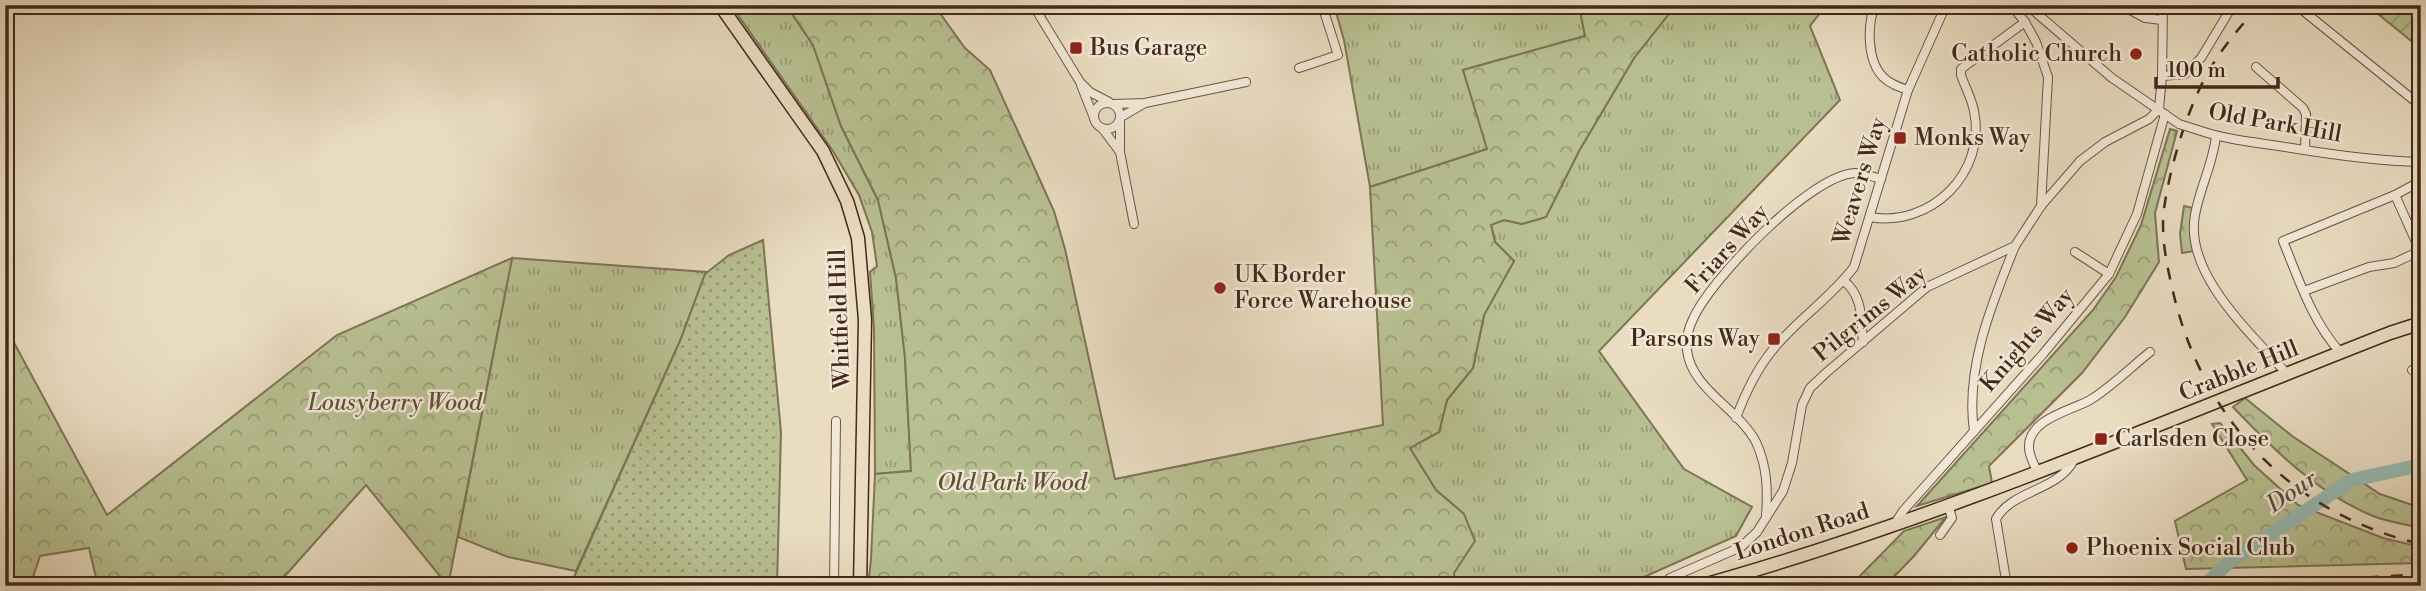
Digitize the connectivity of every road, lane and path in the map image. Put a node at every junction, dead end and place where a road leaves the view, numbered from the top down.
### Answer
1 (720, 5) edge
2 (1033, 5) edge
3 (1322, 5) edge
4 (1875, 5) edge
5 (1946, 5) edge
6 (2011, 5) edge
7 (2027, 5) edge
8 (2121, 5) edge
9 (2162, 5) edge
10 (2233, 5) edge
11 (2296, 5) edge
12 (2162, 20) junction
13 (2025, 22) junction
14 (2256, 67) dead end
15 (1299, 68) dead end
16 (2162, 76) junction
17 (1080, 82) junction
18 (1246, 82) dead end
19 (1908, 90) junction
20 (1111, 103) junction
21 (1145, 103) junction
22 (2421, 106) edge
23 (2162, 111) junction
24 (1120, 120) junction
25 (1099, 125) junction
26 (2216, 136) junction
27 (2305, 150) junction
28 (1120, 152) junction
29 (2421, 162) edge
30 (1881, 179) junction
31 (2421, 181) edge
32 (2395, 195) junction
33 (2041, 206) junction
34 (1870, 217) junction
35 (1134, 224) dead end
36 (2015, 246) junction
37 (2075, 252) dead end
38 (2420, 252) edge
39 (2109, 274) junction
40 (1844, 281) junction
41 (2304, 291) junction
42 (2421, 323) edge
43 (1863, 342) junction
44 (2150, 352) dead end
45 (2340, 352) junction
46 (2287, 374) junction
47 (1736, 418) junction
48 (836, 421) dead end
49 (1974, 431) junction
50 (2074, 460) junction
51 (2038, 473) junction
52 (1946, 506) junction
53 (1766, 517) junction
54 (1916, 517) joint
55 (1893, 525) junction
56 (1940, 535) dead end
57 (834, 586) edge
58 (860, 586) edge
59 (1661, 586) edge
60 (1700, 586) edge
61 (2007, 586) edge

1 - 58 main road, Whitfield Hill
2 - 17 street
3 - 15 street
4 - 19 street
5 - 19 street, Weavers Way
6 - 13 street
7 - 23 street, Old Park Hill
8 - 12 street
9 - 12 street, Knights Way
10 - 16 street
11 - 22 street
12 - 16 street, Knights Way
13 - 33 street
13 - 34 street
14 - 27 street
16 - 23 street, Knights Way
17 - 20 street
17 - 25 street
18 - 21 street
19 - 30 street, Weavers Way
20 - 21 street
20 - 24 street
20 - 25 street
21 - 24 street
23 - 26 street, Old Park Hill, bridge
23 - 33 street
23 - 39 street, Knights Way
24 - 25 street
24 - 28 street
25 - 28 street
26 - 27 street, Old Park Hill
26 - 46 street
27 - 29 street, Old Park Hill
28 - 35 street
30 - 34 street, Weavers Way
30 - 47 street, Friars Way
31 - 32 street
32 - 38 street
32 - 41 street
33 - 36 street
34 - 40 street, Weavers Way
36 - 43 street, Pilgrims Way
36 - 49 street
37 - 39 street
38 - 41 street
39 - 49 street, Knights Way
40 - 43 street
40 - 47 street, Weavers Way
41 - 45 street
42 - 45 main road, Crabble Hill
43 - 53 street, Pilgrims Way
44 - 51 street
45 - 46 main road, Crabble Hill
46 - 50 main road, Crabble Hill
47 - 53 street, Friars Way
48 - 57 street, Whitfield Hill
49 - 55 street, Knights Way
50 - 51 main road, Crabble Hill
50 - 61 street, Crabble Hill
51 - 52 main road, Crabble Hill
52 - 54 main road, Crabble Hill
52 - 56 street
53 - 59 street, Pilgrims Way
54 - 55 main road, London Road
55 - 60 main road, London Road

